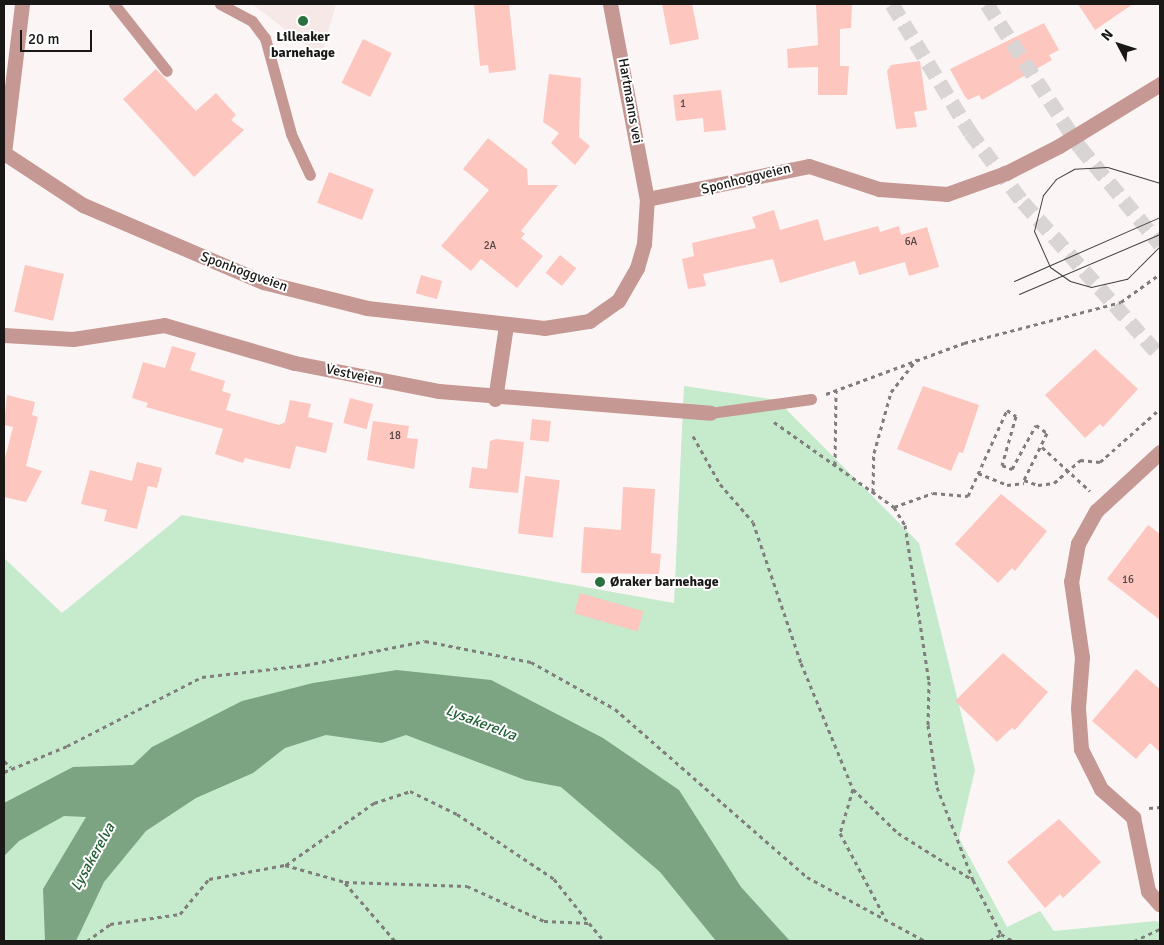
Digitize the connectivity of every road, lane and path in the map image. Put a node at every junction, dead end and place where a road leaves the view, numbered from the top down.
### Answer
1 (22, 4) edge
2 (114, 4) edge
3 (220, 4) edge
4 (610, 4) edge
5 (167, 71) dead end
6 (1160, 84) edge
7 (4, 153) edge
8 (310, 175) dead end
9 (647, 200) junction
10 (1160, 274) edge
11 (506, 325) junction
12 (4, 335) edge
13 (918, 359) junction
14 (836, 391) junction
15 (811, 398) joint
16 (495, 399) junction
17 (756, 409) junction
18 (1160, 409) edge
19 (710, 413) joint
20 (693, 436) dead end
21 (1042, 447) junction
22 (1160, 452) edge
23 (835, 466) junction
24 (1068, 472) junction
25 (978, 474) junction
26 (1024, 483) junction
27 (873, 492) junction
28 (1091, 492) dead end
29 (894, 506) junction
30 (4, 761) edge
31 (12, 767) junction
32 (4, 772) edge
33 (853, 789) junction
34 (285, 865) junction
35 (973, 880) junction
36 (345, 882) junction
37 (1160, 905) edge
38 (884, 915) junction
39 (589, 923) junction
40 (1160, 928) edge
41 (1001, 934) junction
42 (87, 941) edge
43 (395, 941) edge
44 (604, 941) edge
45 (925, 941) edge
46 (990, 941) edge
47 (1013, 941) edge
48 (1134, 941) edge

1 - 7 street
2 - 5 lane
3 - 8 lane
4 - 9 street, Hartmanns vei
6 - 9 street, Sponhoggveien
7 - 11 street, Sponhoggveien
9 - 11 street, Sponhoggveien
10 - 13 path
11 - 16 street
12 - 16 street, Vestveien
13 - 14 path
13 - 27 path
14 - 15 path
14 - 23 path
15 - 17 lane
16 - 19 street, Vestveien
17 - 19 lane
17 - 23 path
18 - 24 path
20 - 33 path
21 - 24 path
21 - 25 path
21 - 26 path
22 - 37 street
23 - 27 path
24 - 26 path
24 - 28 path
25 - 26 path
25 - 29 path
27 - 29 path
29 - 35 path
30 - 31 path
31 - 32 path
31 - 38 path
33 - 35 path
33 - 38 path
34 - 36 path
34 - 39 path
34 - 42 path
35 - 41 path
36 - 39 path
36 - 43 path
38 - 45 path
39 - 44 path
40 - 48 path
41 - 46 path
41 - 47 path

